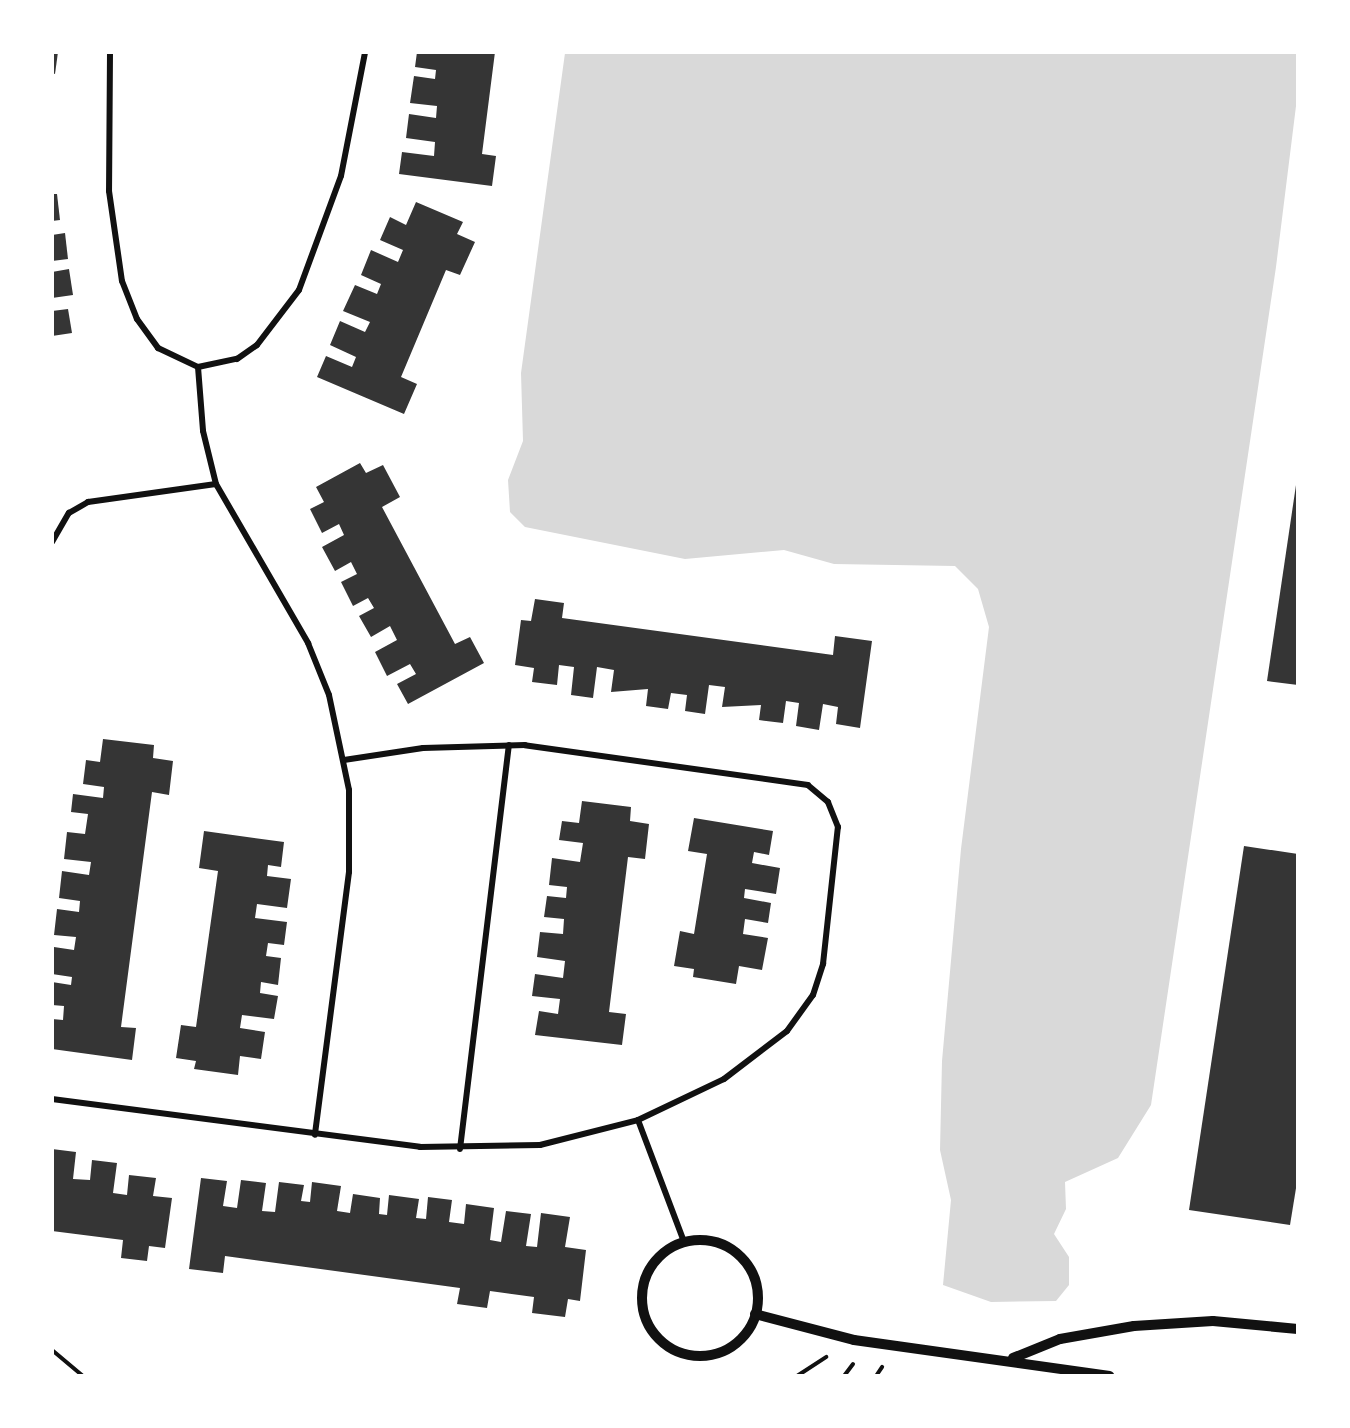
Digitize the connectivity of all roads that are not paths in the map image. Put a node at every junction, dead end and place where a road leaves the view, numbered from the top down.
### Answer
1 (111, 52) edge
2 (365, 52) edge
3 (198, 367) junction
4 (216, 484) junction
5 (52, 542) edge
6 (509, 745) junction
7 (344, 760) junction
8 (52, 1099) edge
9 (638, 1120) junction
10 (315, 1135) junction
11 (460, 1149) junction
12 (684, 1242) junction
13 (755, 1314) junction
14 (1298, 1329) edge
15 (1013, 1358) junction
16 (1109, 1376) edge

1 - 3 street
2 - 3 street
3 - 4 street
4 - 5 street
4 - 7 street
6 - 7 street
6 - 9 street
6 - 11 street
7 - 10 street
8 - 10 street
9 - 11 street
9 - 12 street
10 - 11 street
12 - 13 street
12 - 13 street
13 - 15 street
14 - 15 street
15 - 16 street

